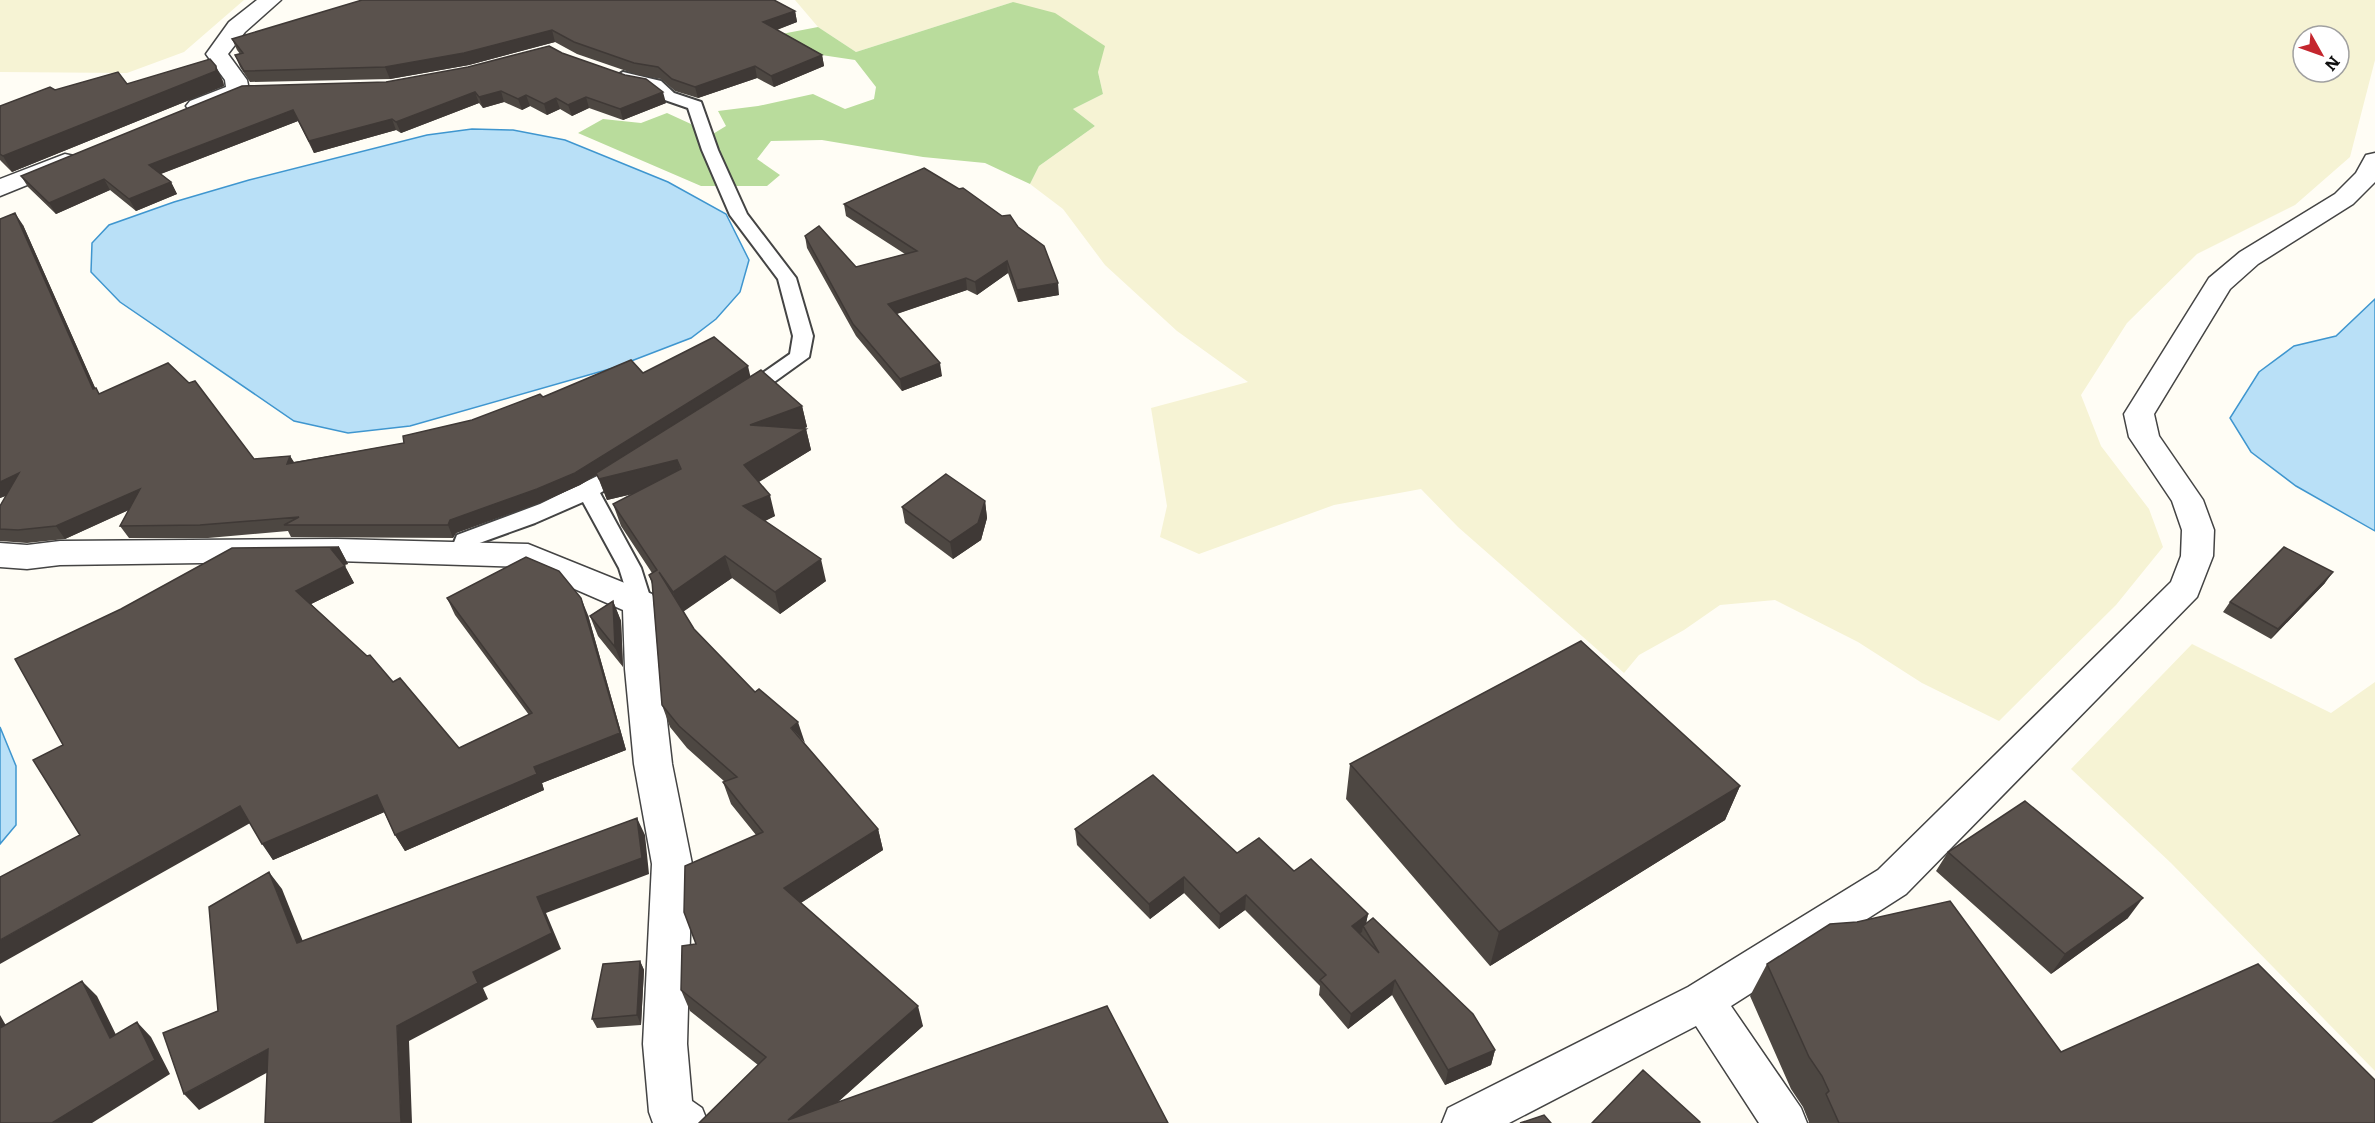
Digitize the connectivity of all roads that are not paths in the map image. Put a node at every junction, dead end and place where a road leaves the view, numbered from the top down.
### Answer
1 (270, 0) edge
2 (603, 70) edge
3 (174, 116) edge
4 (87, 152) edge
5 (2375, 160) edge
6 (0, 188) edge
7 (728, 405) edge
8 (639, 461) edge
9 (589, 492) junction
10 (0, 555) edge
11 (460, 555) junction
12 (640, 603) junction
13 (1703, 1001) junction
14 (672, 1119) edge
15 (1464, 1123) edge
16 (1785, 1123) edge

1 - 3 street
2 - 7 lane
4 - 6 street
5 - 13 street
8 - 9 lane
9 - 11 lane
9 - 12 lane
10 - 11 street
11 - 12 street
12 - 14 street
13 - 15 street
13 - 16 street

